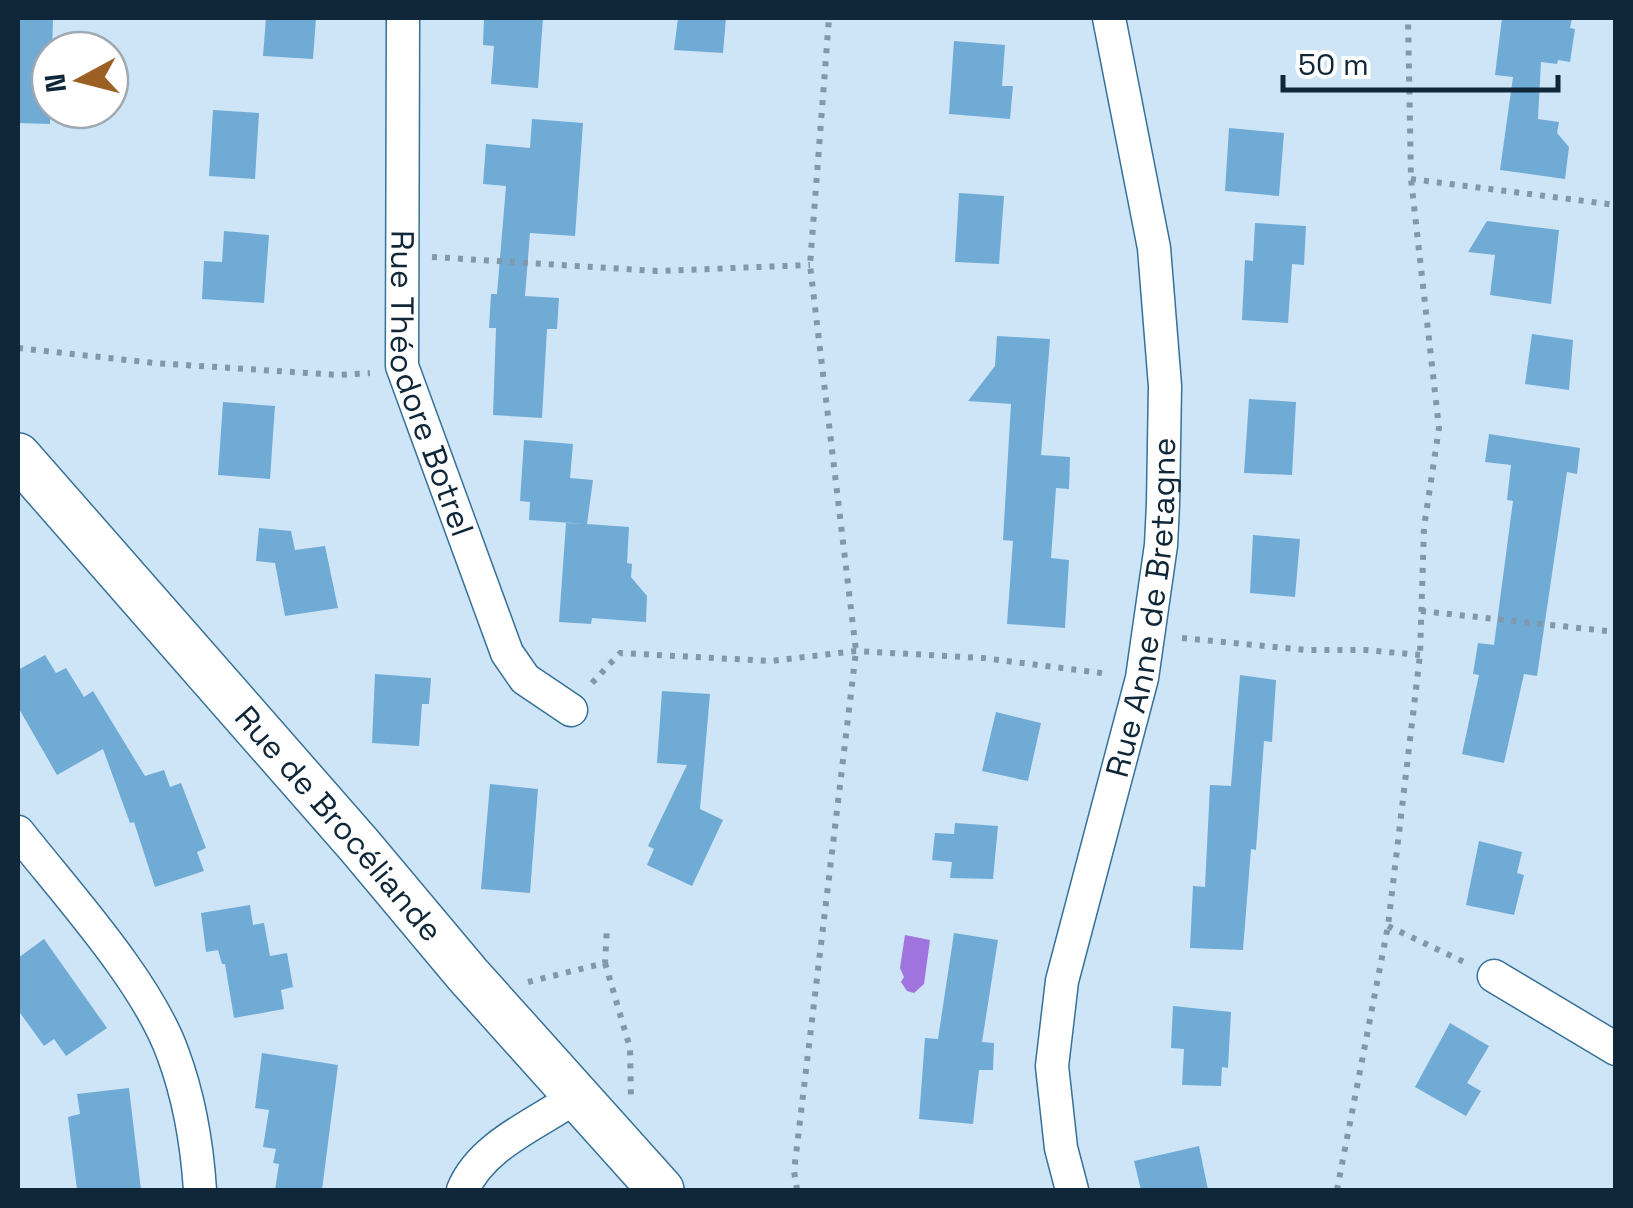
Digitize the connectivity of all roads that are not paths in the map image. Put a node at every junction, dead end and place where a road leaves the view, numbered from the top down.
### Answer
1 (403, 18) edge
2 (1109, 18) edge
3 (18, 456) edge
4 (571, 710) road end
5 (18, 832) edge
6 (1494, 976) road end
7 (1616, 1049) edge
8 (577, 1096) junction
9 (200, 1190) edge
10 (463, 1190) edge
11 (661, 1190) edge
12 (1072, 1190) edge

1 - 4 street, Rue Théodore Botrel
2 - 12 street, Rue Anne de Bretagne
3 - 8 street, Rue de Brocéliande
5 - 9 street
6 - 7 street
8 - 10 street
8 - 11 street, Rue de Brocéliande

